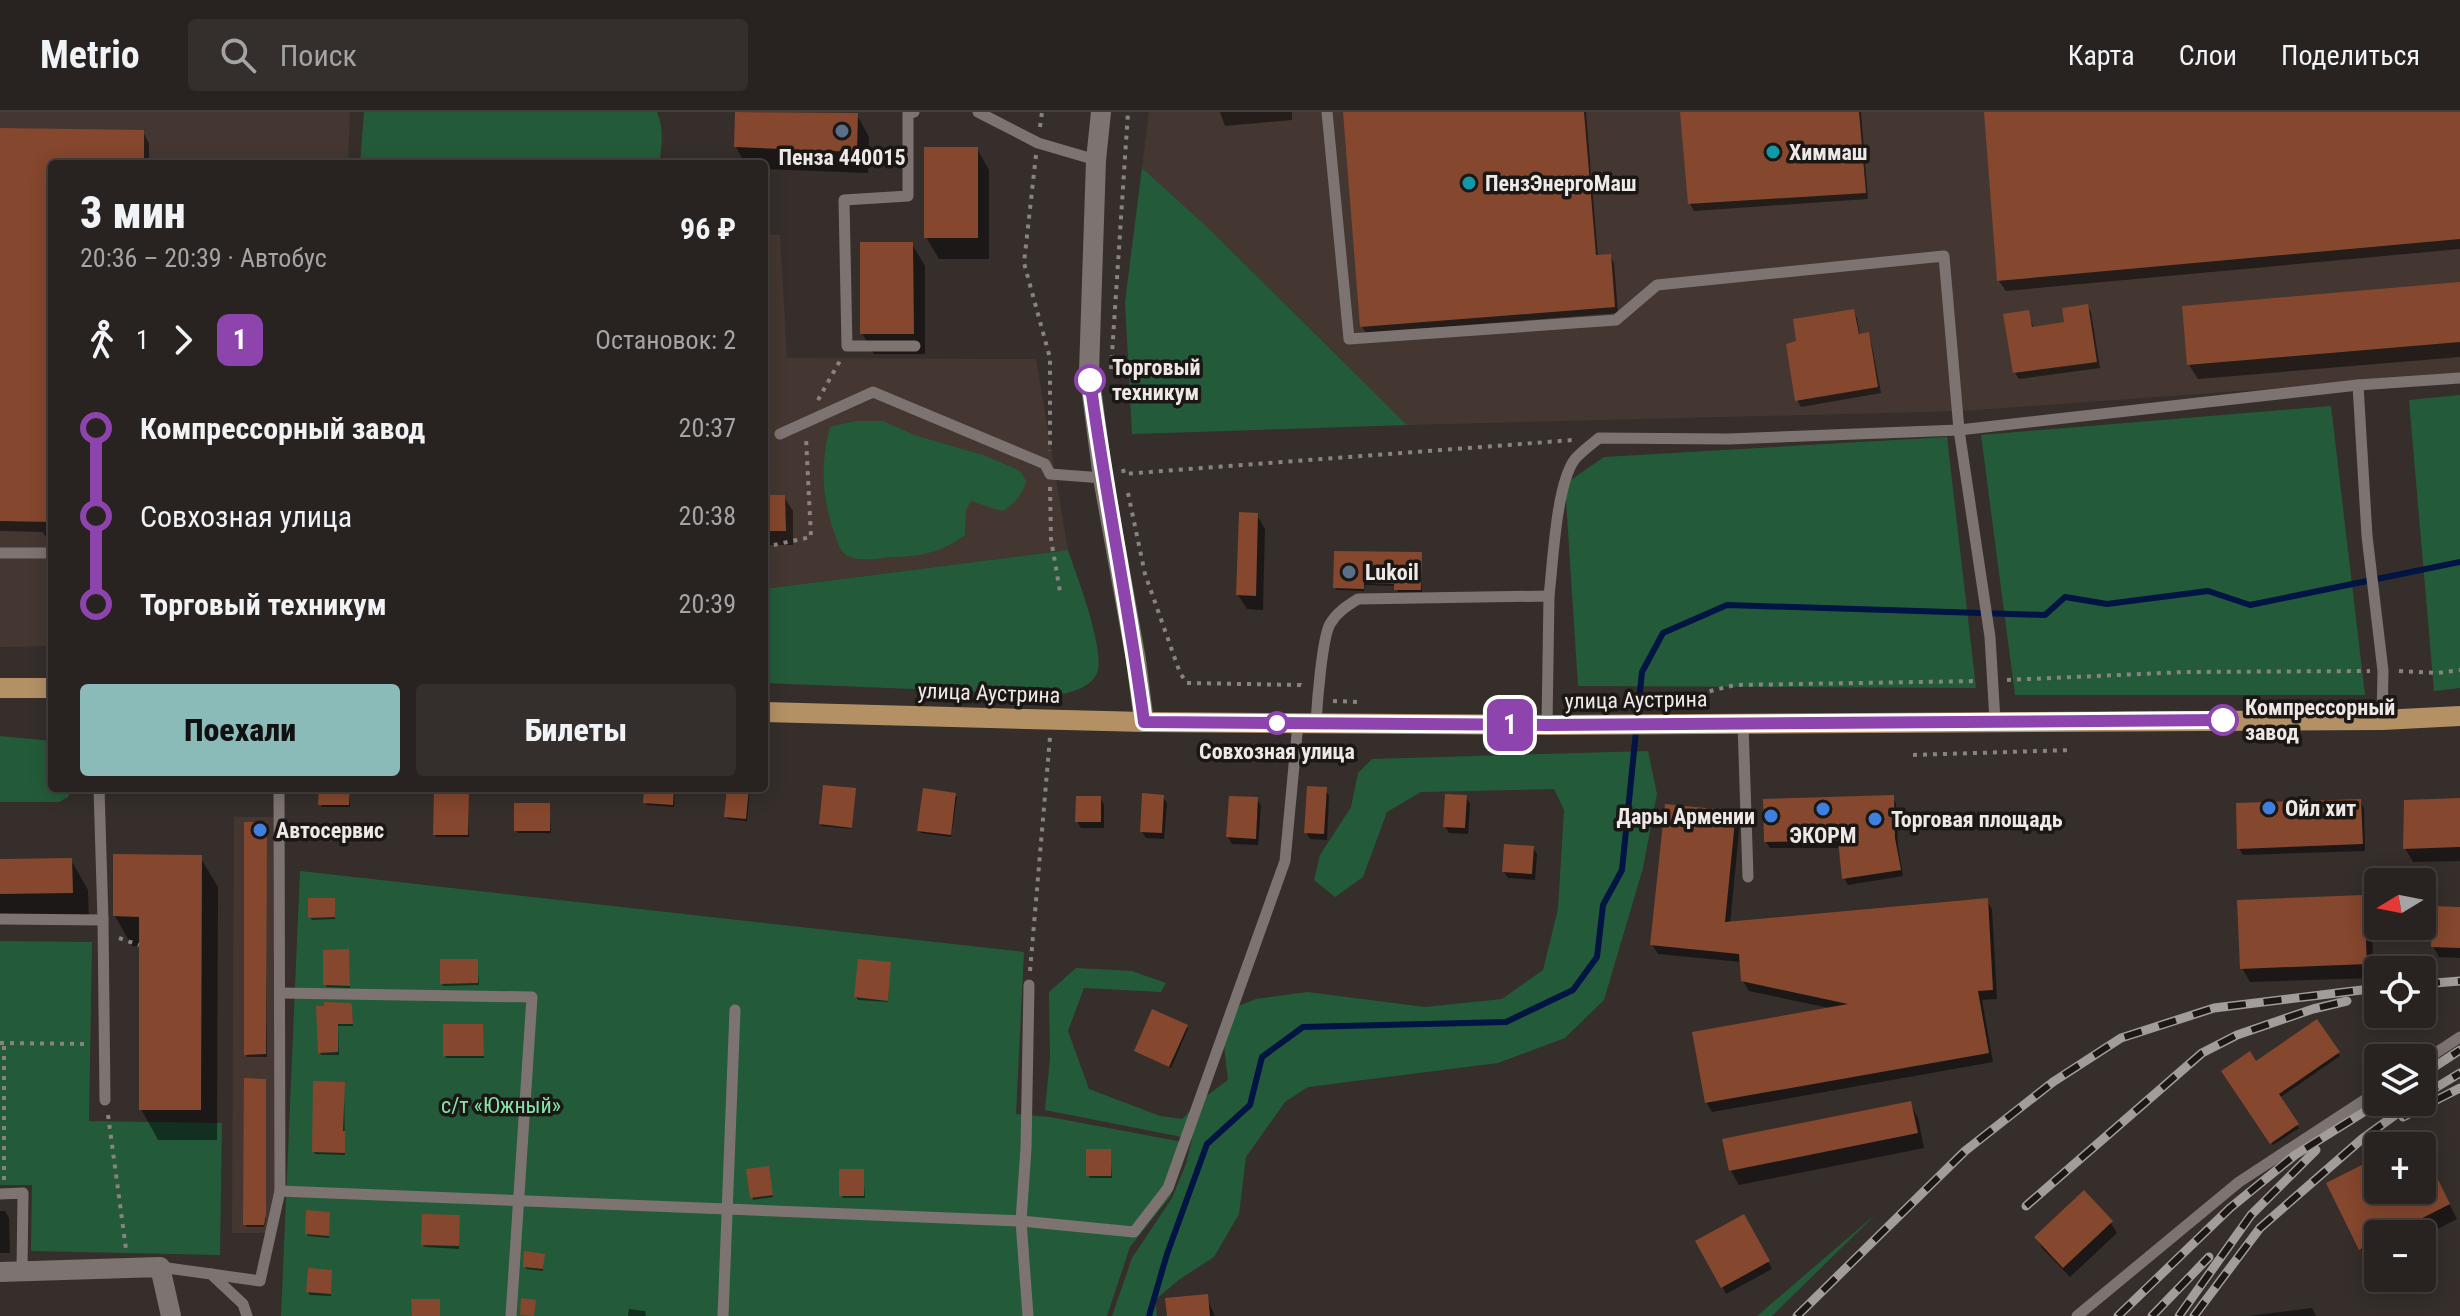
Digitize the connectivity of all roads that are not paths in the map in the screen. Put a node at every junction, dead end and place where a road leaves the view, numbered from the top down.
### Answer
1 (978, 112) edge
2 (1101, 112) edge
3 (1327, 112) edge
4 (909, 113) edge
5 (1096, 160) junction
6 (915, 346) dead end
7 (2460, 378) edge
8 (2358, 385) junction
9 (1959, 430) junction
10 (780, 434) dead end
11 (1103, 478) junction
12 (0, 553) edge
13 (48, 553) edge
14 (1549, 596) junction
15 (0, 688) edge
16 (48, 688) edge
17 (768, 712) edge
18 (2460, 716) edge
19 (2382, 720) junction
20 (1995, 721) junction
21 (1144, 722) junction
22 (1307, 723) junction
23 (1743, 723) junction
24 (1547, 725) junction
25 (99, 792) edge
26 (279, 792) edge
27 (1748, 877) dead end
28 (0, 919) edge
29 (103, 926) junction
30 (1029, 985) road end
31 (281, 993) junction
32 (735, 1010) dead end
33 (2460, 1037) edge
34 (2436, 1053) edge
35 (105, 1100) road end
36 (2364, 1100) edge
37 (280, 1191) junction
38 (2, 1194) edge
39 (519, 1201) junction
40 (729, 1209) junction
41 (1021, 1221) junction
42 (160, 1267) junction
43 (22, 1270) junction
44 (0, 1272) edge
45 (211, 1274) junction
46 (171, 1316) edge
47 (247, 1316) edge
48 (511, 1316) edge
49 (723, 1316) edge
50 (1028, 1316) edge
51 (2077, 1316) edge

1 - 5 lane
2 - 5 main road
3 - 9 lane
4 - 6 lane
5 - 11 main road
7 - 8 lane
8 - 9 lane
8 - 19 lane
9 - 14 lane
9 - 20 lane
10 - 11 lane
11 - 21 main road
12 - 13 lane
14 - 22 lane
14 - 24 lane
15 - 16 main road
17 - 21 main road, улица Аустрина
18 - 19 main road, улица Аустрина
19 - 20 main road, улица Аустрина
20 - 23 main road, улица Аустрина
21 - 22 main road, улица Аустрина
22 - 24 main road, улица Аустрина
22 - 41 lane
23 - 24 main road, улица Аустрина
23 - 27 lane
25 - 29 lane
26 - 31 lane
28 - 29 lane
29 - 35 lane
30 - 41 lane
31 - 37 lane
31 - 39 lane
32 - 40 lane
33 - 34 lane
36 - 51 lane
37 - 39 lane
37 - 45 lane
38 - 43 lane
39 - 40 lane
39 - 48 lane
40 - 41 lane
40 - 49 lane
41 - 50 lane
42 - 43 main road
42 - 45 lane
42 - 46 main road
43 - 44 main road
45 - 47 lane

